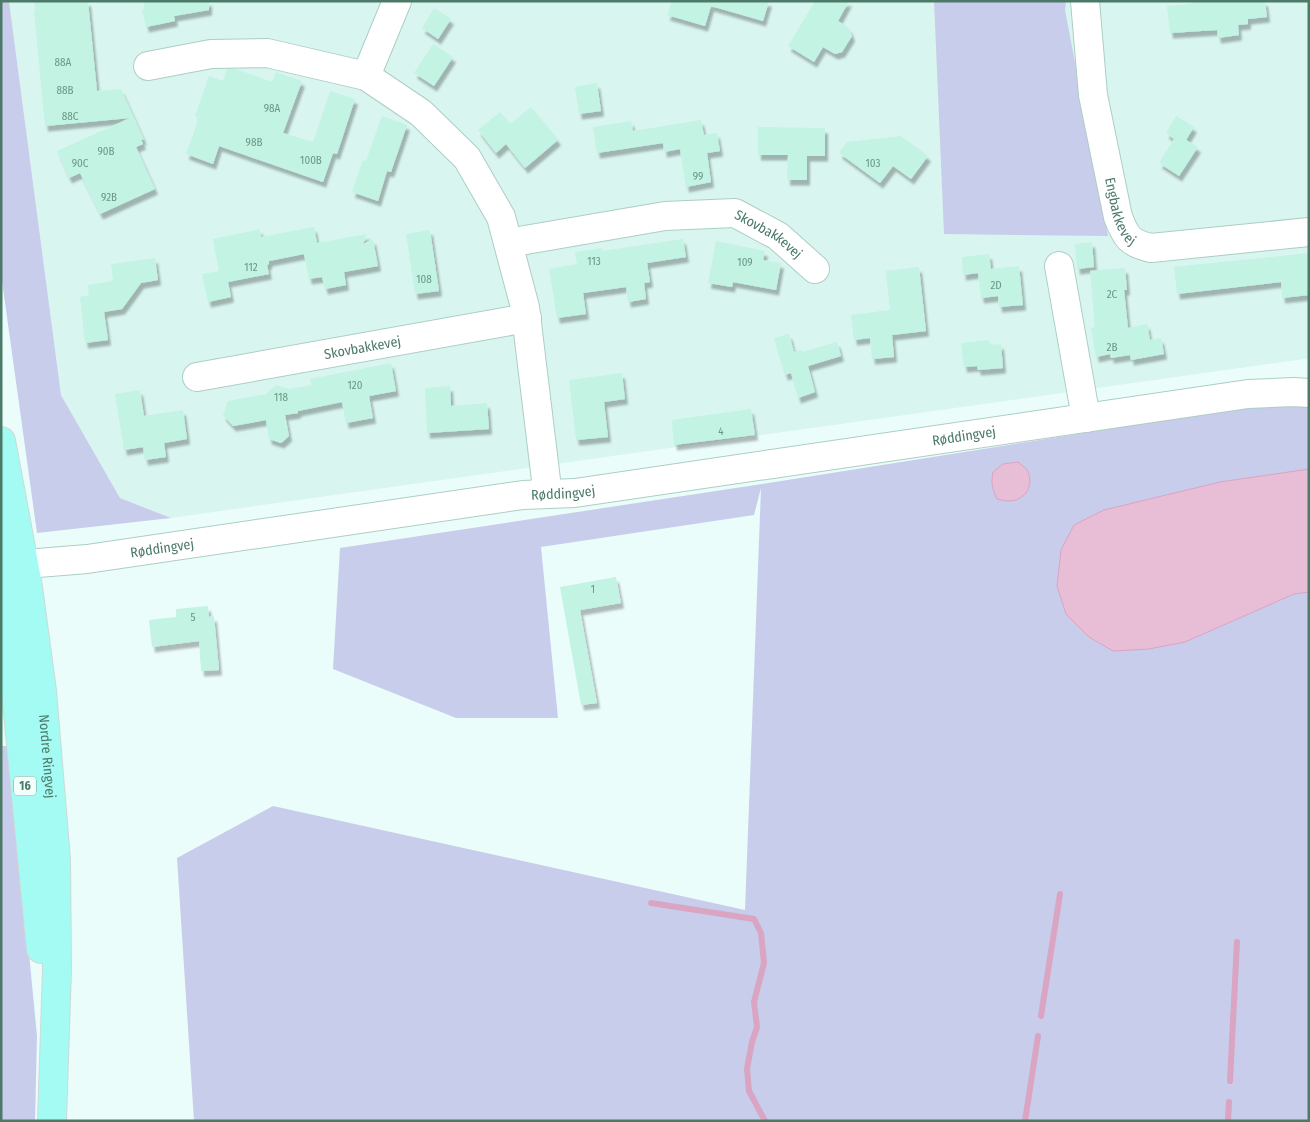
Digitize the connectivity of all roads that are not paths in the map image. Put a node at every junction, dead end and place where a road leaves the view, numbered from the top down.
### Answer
1 (1085, 1) edge
2 (399, 6) edge
3 (148, 66) dead end
4 (366, 76) junction
5 (1309, 232) edge
6 (508, 242) junction
7 (1059, 266) dead end
8 (815, 269) dead end
9 (527, 318) junction
10 (197, 376) dead end
11 (1309, 392) edge
12 (1086, 418) junction
13 (1, 441) edge
14 (543, 494) junction
15 (1, 496) edge
16 (38, 563) dead end
17 (42, 691) junction
18 (9, 695) edge
19 (53, 1075) junction
20 (52, 1121) edge

1 - 5 street, Engbakkevej
2 - 4 street
3 - 4 street
4 - 6 street
6 - 8 street, Skovbakkevej
6 - 9 street
7 - 12 street
9 - 10 street, Skovbakkevej
9 - 14 street
11 - 12 street, Røddingvej
12 - 14 street, Røddingvej
13 - 17 main road, Nordre Ringvej / 16
14 - 16 street, Røddingvej
15 - 18 main road, Nordre Ringvej / 16
17 - 18 street
17 - 19 main road, Nordre Ringvej / 16
18 - 19 main road, Nordre Ringvej / 16
19 - 20 main road, Nordre Ringvej / 16

